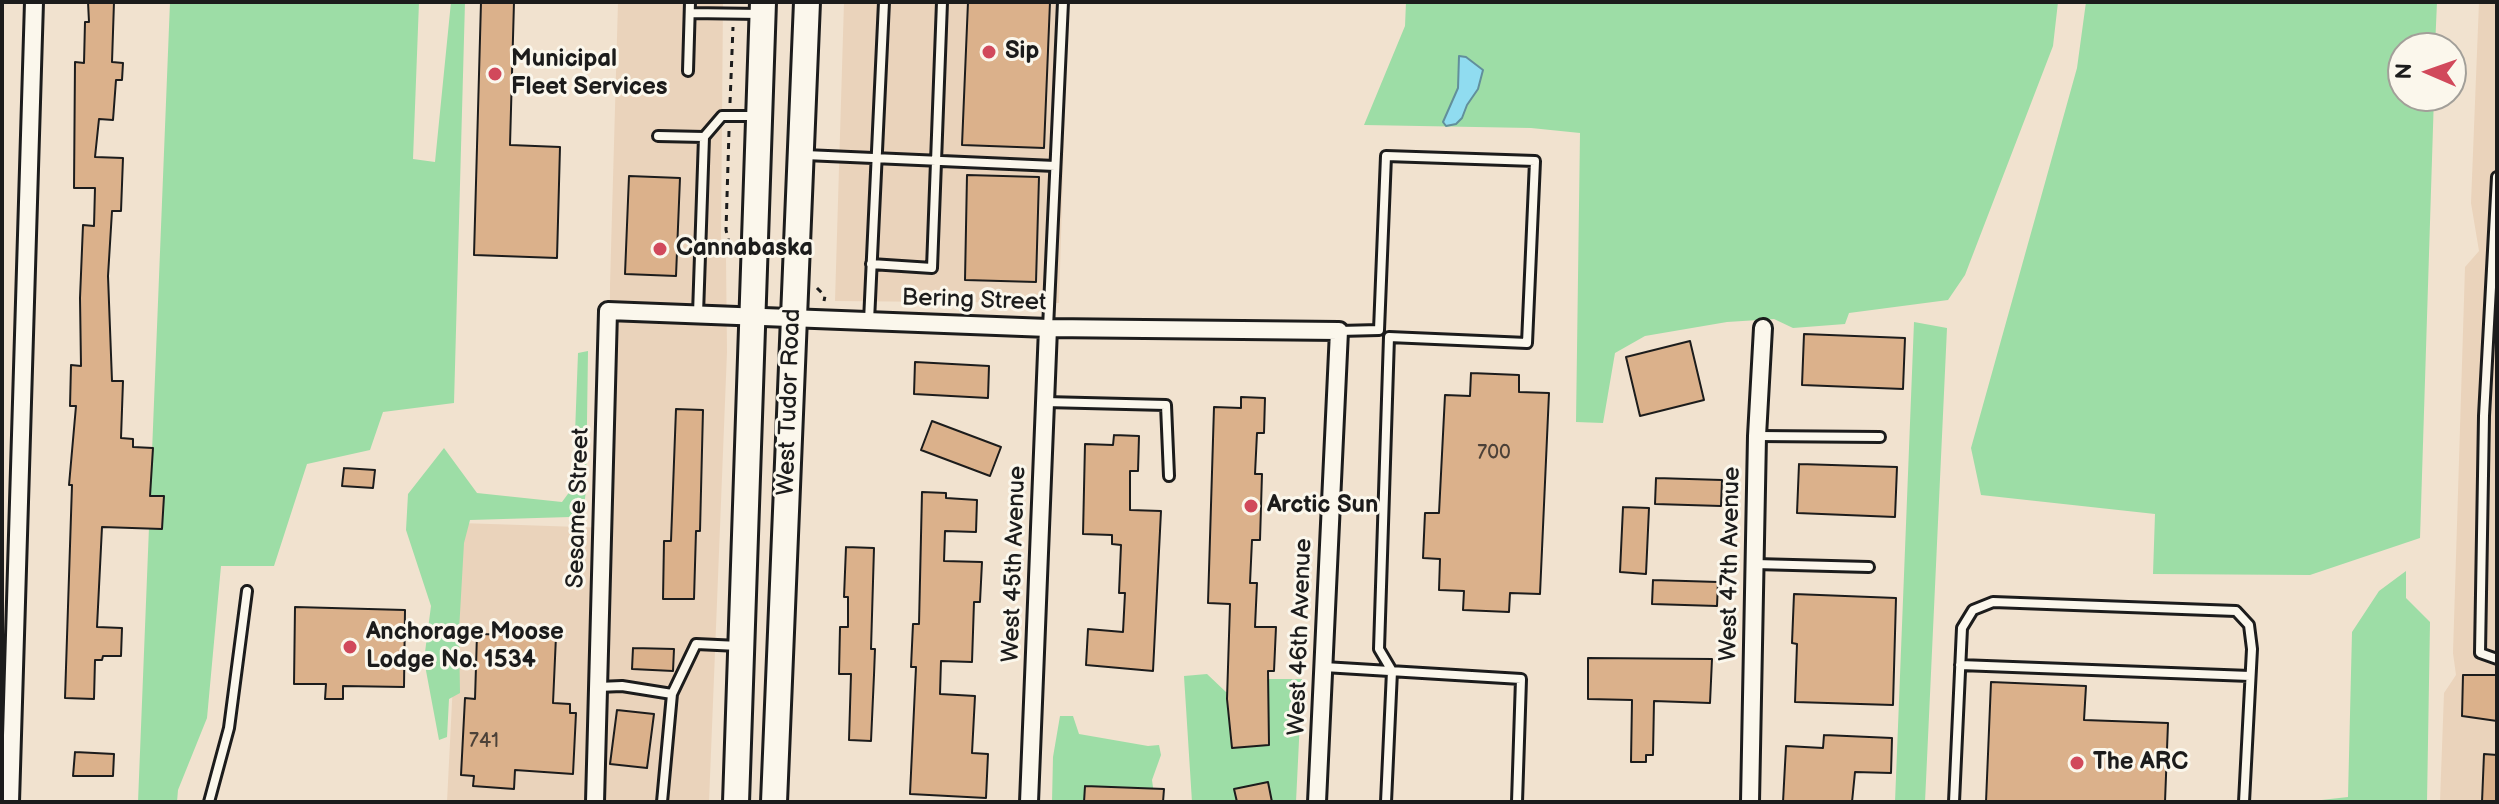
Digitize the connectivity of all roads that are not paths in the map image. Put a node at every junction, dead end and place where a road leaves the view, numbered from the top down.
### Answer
1 (34, 2) edge
2 (690, 2) edge
3 (807, 2) edge
4 (884, 2) edge
5 (942, 2) edge
6 (1063, 2) edge
7 (763, 8) edge
8 (690, 13) junction
9 (688, 71) dead end
10 (759, 116) junction
11 (658, 136) dead end
12 (704, 137) junction
13 (800, 155) junction
14 (877, 160) junction
15 (936, 162) junction
16 (1055, 166) junction
17 (2497, 177) edge
18 (2495, 252) edge
19 (871, 264) junction
20 (608, 311) joint
21 (698, 315) junction
22 (753, 317) junction
23 (793, 319) junction
24 (869, 321) junction
25 (1048, 328) junction
26 (1763, 328) dead end
27 (1379, 330) junction
28 (1339, 331) junction
29 (1389, 337) junction
30 (1045, 402) junction
31 (1757, 436) junction
32 (1880, 437) dead end
33 (1169, 476) dead end
34 (1755, 564) junction
35 (1869, 567) dead end
36 (247, 591) dead end
37 (742, 647) junction
38 (2497, 659) edge
39 (1960, 665) junction
40 (1323, 667) junction
41 (1392, 671) junction
42 (2250, 676) junction
43 (598, 687) junction
44 (672, 694) junction
45 (7, 718) edge
46 (10, 802) edge
47 (209, 802) edge
48 (595, 802) edge
49 (662, 802) edge
50 (736, 802) edge
51 (774, 802) edge
52 (1029, 802) edge
53 (1317, 802) edge
54 (1386, 802) edge
55 (1517, 802) edge
56 (1750, 802) edge
57 (1954, 802) edge
58 (2244, 802) edge

1 - 45 street
2 - 8 lane
3 - 13 main road, West Tudor Road
4 - 14 lane
5 - 15 lane
6 - 16 lane
7 - 8 lane
7 - 10 main road, West Tudor Road
8 - 9 lane
10 - 12 lane
10 - 22 main road, West Tudor Road
11 - 12 lane
12 - 21 lane
13 - 14 lane
13 - 23 main road, West Tudor Road
14 - 15 lane
14 - 19 lane
15 - 16 lane
15 - 19 lane
16 - 25 lane
17 - 18 lane
18 - 38 lane
19 - 24 lane
20 - 21 street, Bering Street
20 - 43 street, Sesame Street
21 - 22 street, Bering Street
22 - 23 street, Bering Street
22 - 37 main road, West Tudor Road
23 - 24 street, Bering Street
23 - 51 main road, West Tudor Road
24 - 25 street, Bering Street
25 - 28 street, Bering Street
25 - 30 street, West 45th Avenue
26 - 31 street, West 47th Avenue
27 - 28 lane
27 - 29 lane
27 - 29 lane
28 - 40 street, West 46th Avenue
29 - 41 lane
30 - 33 lane
30 - 52 street, West 45th Avenue
31 - 32 lane
31 - 34 street, West 47th Avenue
34 - 35 lane
34 - 56 street, West 47th Avenue
36 - 47 lane
37 - 44 lane
37 - 50 main road, West Tudor Road
39 - 42 lane
39 - 42 lane
39 - 57 lane
40 - 41 lane
40 - 53 street, West 46th Avenue
41 - 54 lane
41 - 55 lane
42 - 58 lane
43 - 44 lane
43 - 48 street, Sesame Street
44 - 49 lane
45 - 46 street

